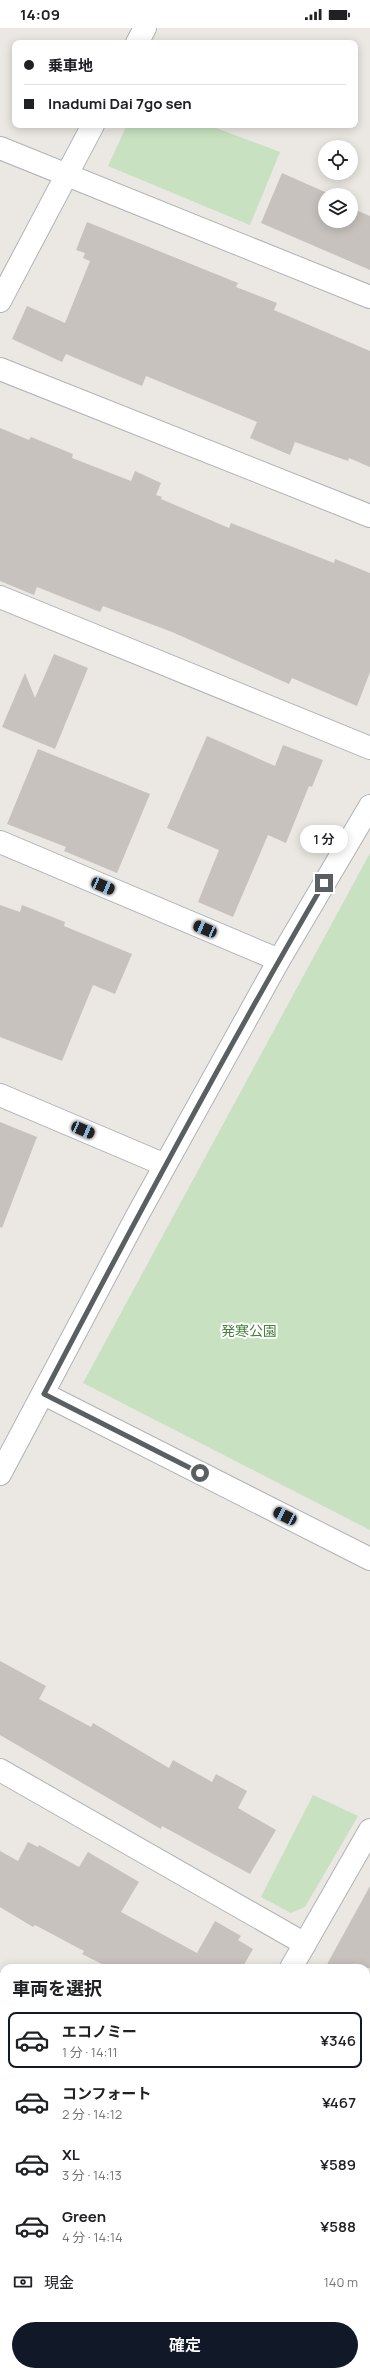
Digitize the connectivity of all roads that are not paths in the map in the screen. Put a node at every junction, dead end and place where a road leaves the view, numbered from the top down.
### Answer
1 (145, 28) edge
2 (139, 40) edge
3 (91, 128) edge
4 (0, 148) edge
5 (65, 175) junction
6 (370, 297) edge
7 (0, 301) edge
8 (0, 369) edge
9 (370, 516) edge
10 (0, 597) edge
11 (370, 748) edge
12 (370, 806) edge
13 (0, 842) edge
14 (279, 960) junction
15 (0, 1095) edge
16 (165, 1165) junction
17 (44, 1394) junction
18 (0, 1474) edge
19 (370, 1559) edge
20 (0, 1770) edge
21 (370, 1830) edge
22 (305, 1944) junction
23 (293, 1964) edge

1 - 2 street
3 - 5 street
4 - 5 street
5 - 6 street
5 - 7 street
8 - 9 street
10 - 11 street
12 - 14 street
13 - 14 street
14 - 16 street
15 - 16 street
16 - 17 street
17 - 18 street
17 - 19 street
20 - 22 street
21 - 22 street
22 - 23 street

